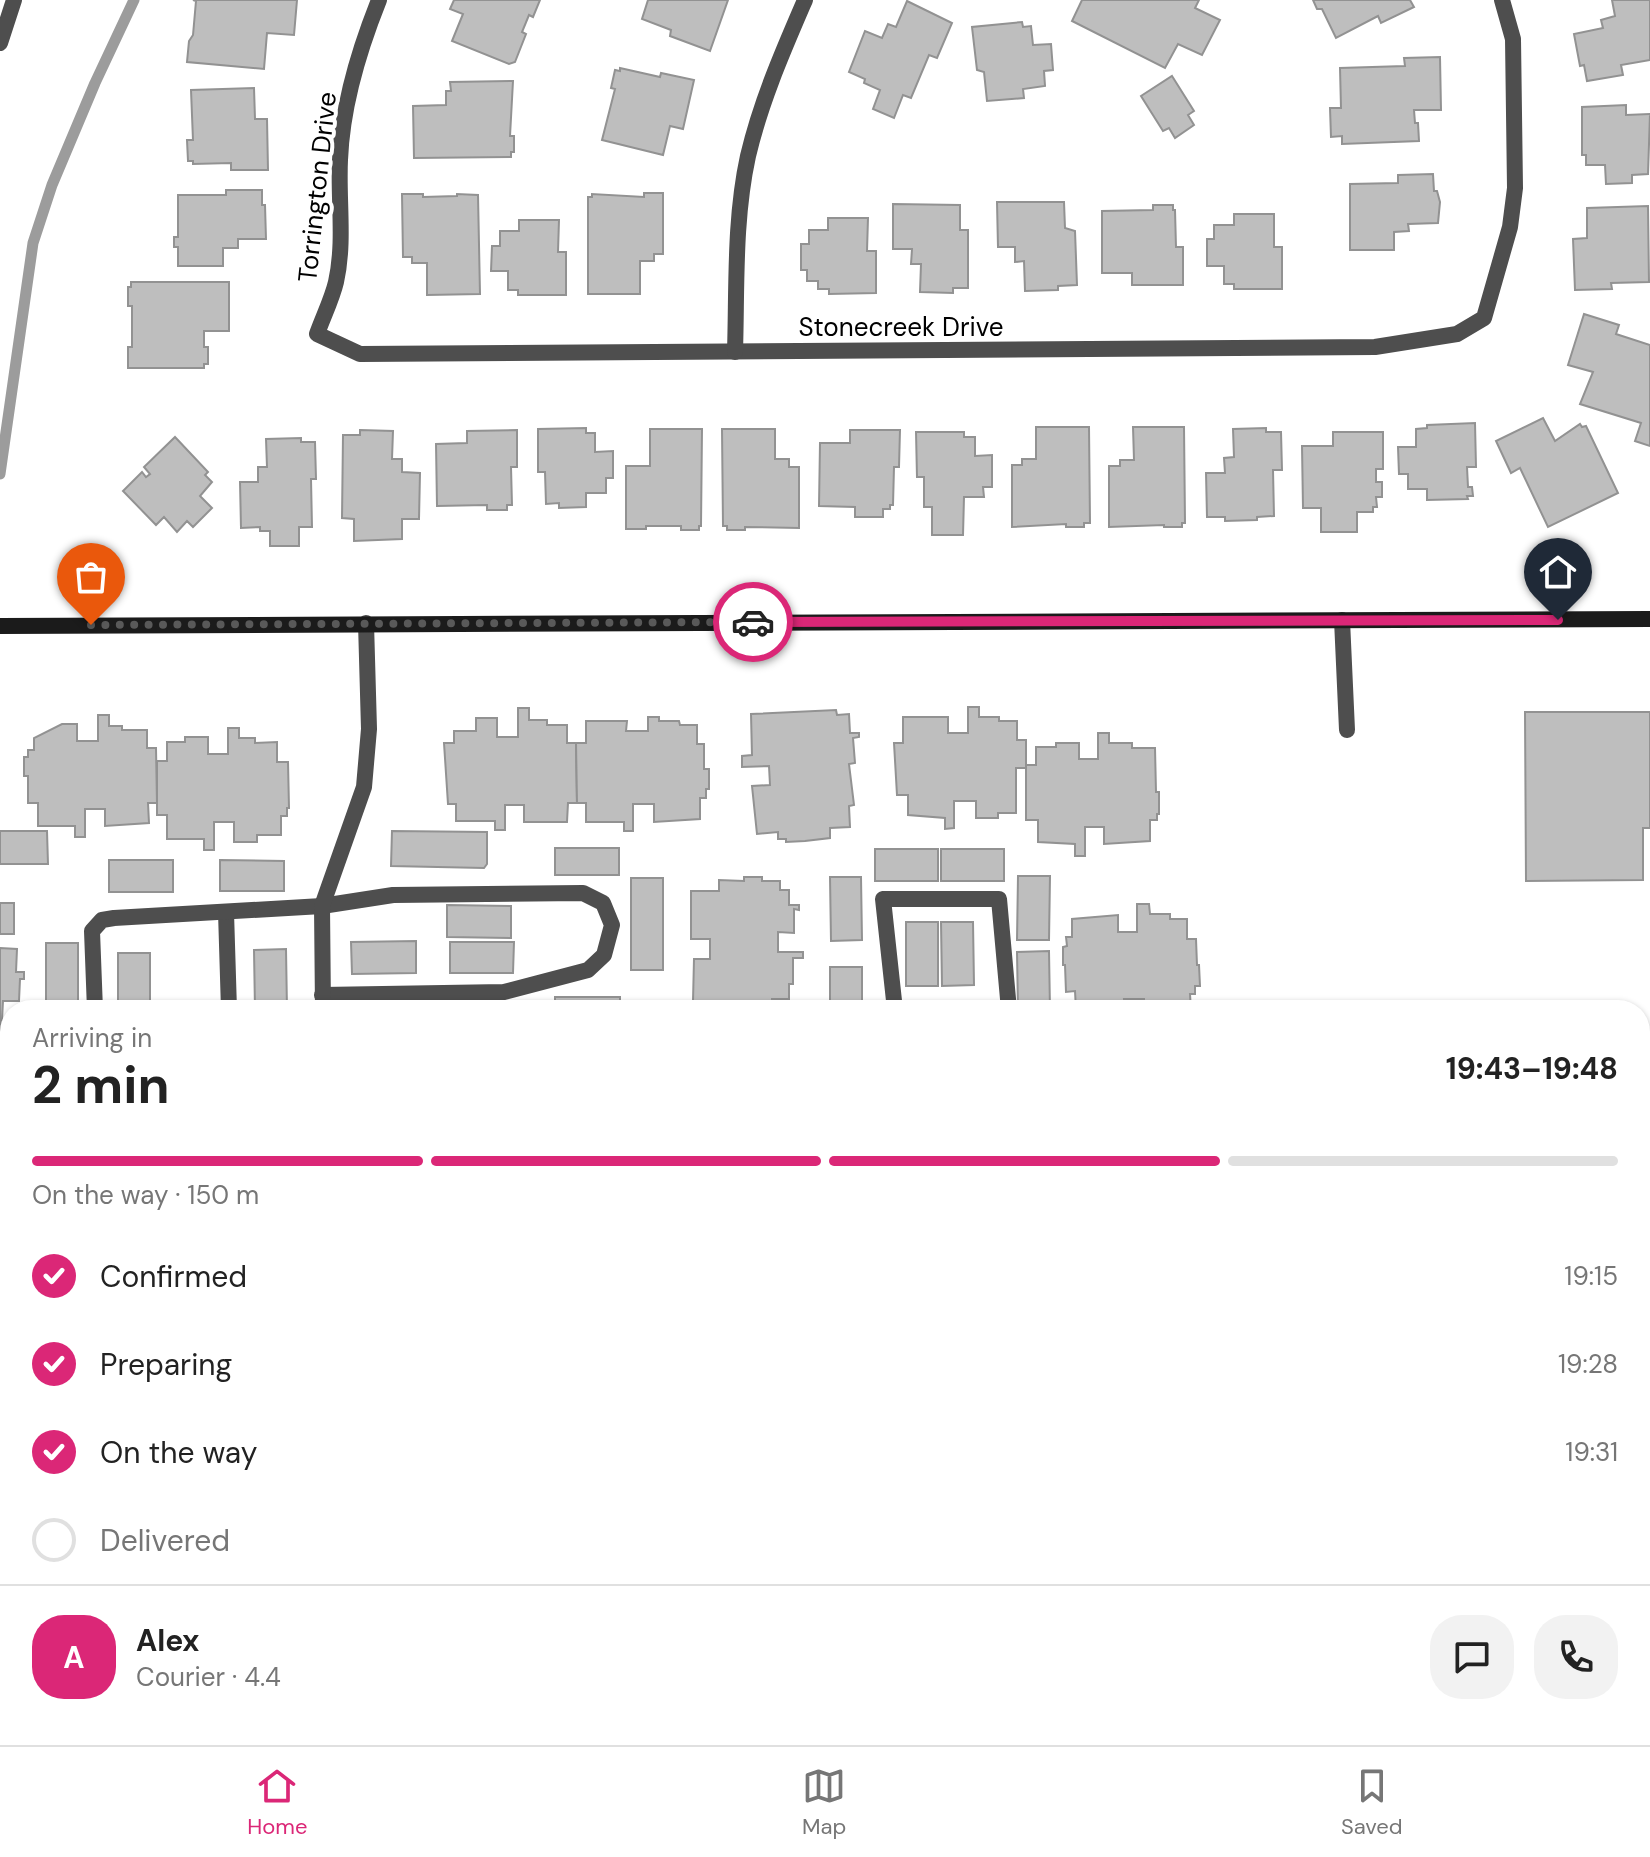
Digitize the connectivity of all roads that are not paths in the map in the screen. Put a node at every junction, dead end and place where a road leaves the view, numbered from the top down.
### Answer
1 (14, 0) edge
2 (379, 0) edge
3 (805, 0) edge
4 (1502, 0) edge
5 (4, 16) edge
6 (0, 43) edge
7 (317, 334) joint
8 (735, 352) junction
9 (1650, 619) edge
10 (1342, 620) junction
11 (366, 623) junction
12 (0, 626) edge
13 (1347, 730) dead end
14 (322, 906) junction
15 (226, 912) junction
16 (95, 1000) edge
17 (229, 1000) edge
18 (323, 1000) edge
19 (372, 1000) edge
20 (894, 1000) edge
21 (1008, 1000) edge

1 - 5 street
2 - 7 street, Torrington Drive
3 - 8 street
4 - 8 street, Stonecreek Drive
5 - 6 street
7 - 8 street, Stonecreek Drive
9 - 10 street
10 - 11 street
10 - 13 street
11 - 12 street
11 - 14 street
14 - 15 street
14 - 18 street
14 - 19 street
15 - 16 street
15 - 17 street
20 - 21 street

